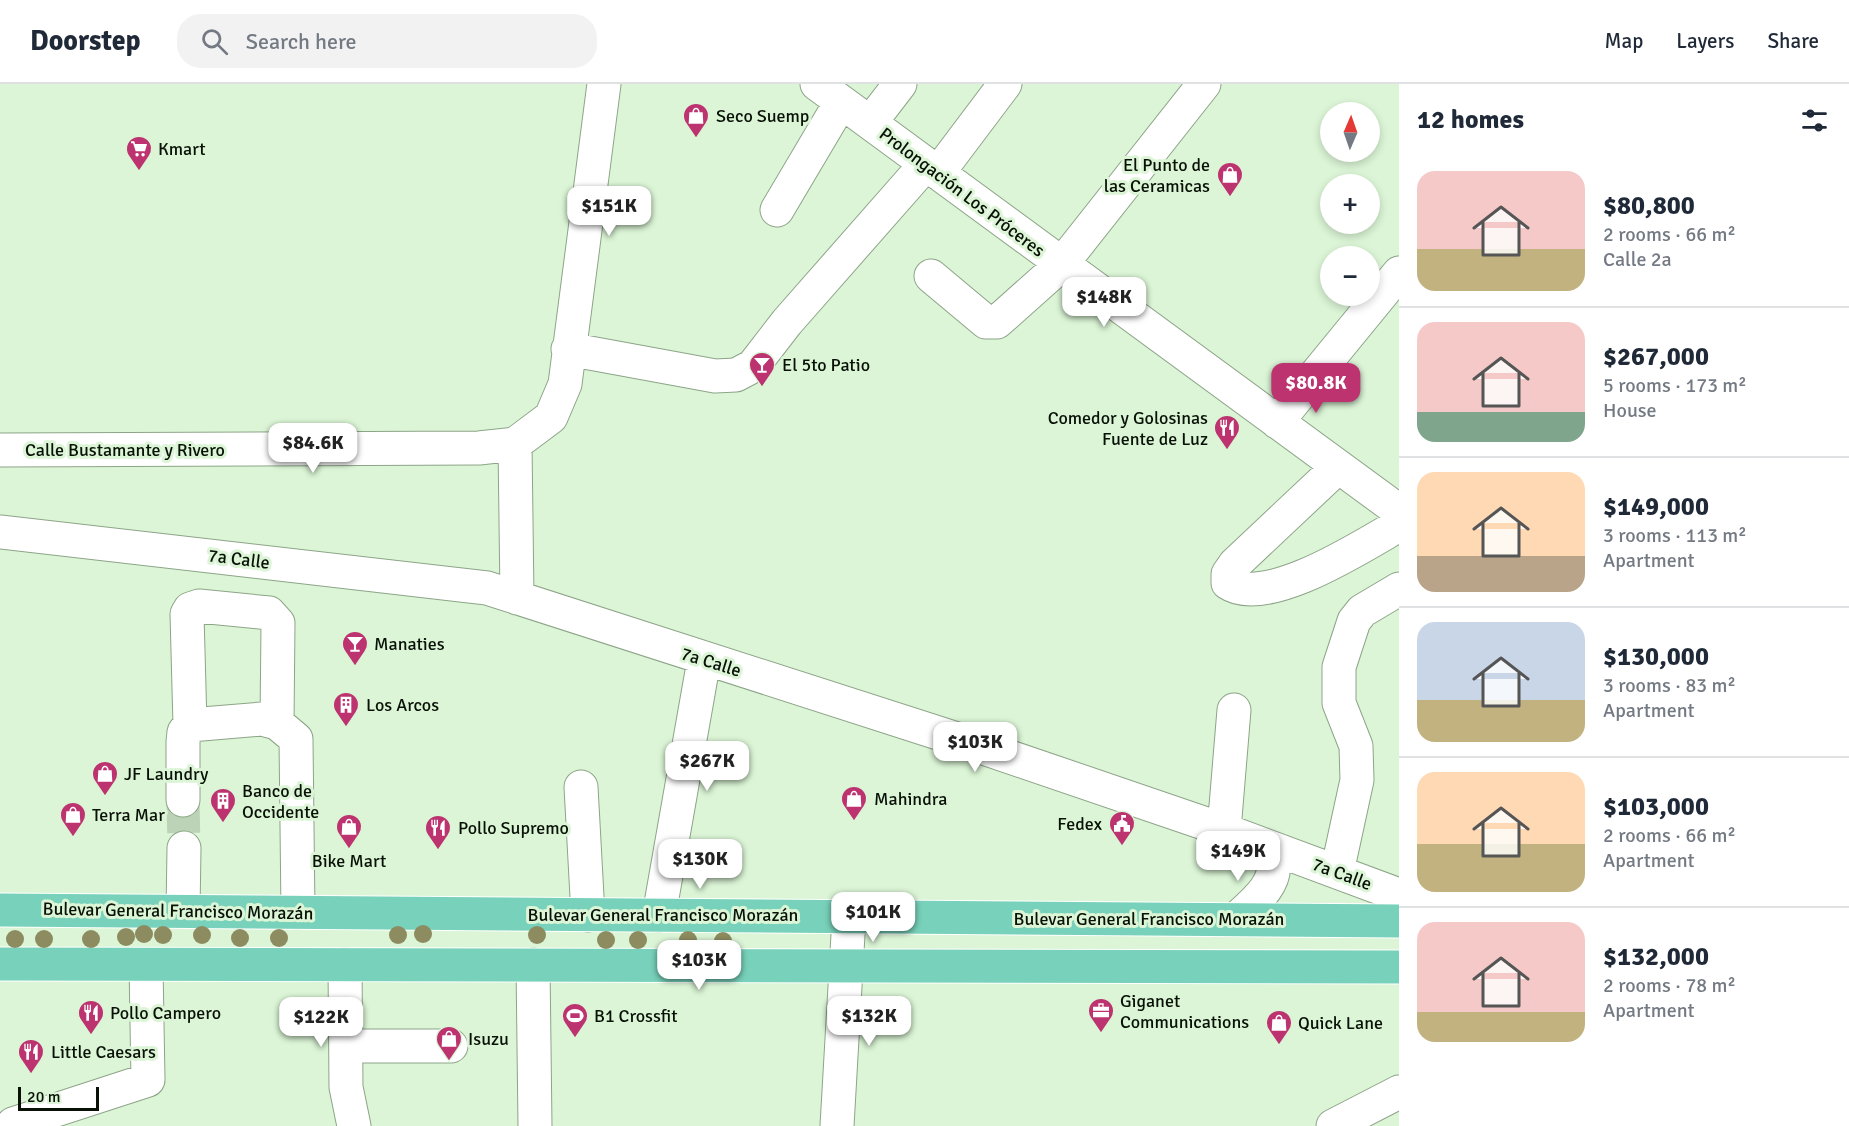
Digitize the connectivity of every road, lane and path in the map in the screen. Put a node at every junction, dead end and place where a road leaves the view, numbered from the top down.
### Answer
1 (604, 84) edge
2 (900, 84) edge
3 (1005, 84) edge
4 (1204, 84) edge
5 (829, 93) edge
6 (870, 123) junction
7 (932, 169) junction
8 (777, 210) dead end
9 (1061, 265) junction
10 (1399, 273) edge
11 (931, 276) dead end
12 (568, 349) junction
13 (1277, 422) junction
14 (515, 444) junction
15 (0, 450) edge
16 (1338, 467) junction
17 (1399, 511) edge
18 (1399, 525) edge
19 (0, 532) edge
20 (1399, 590) edge
21 (517, 598) junction
22 (704, 660) junction
23 (1234, 710) dead end
24 (277, 723) junction
25 (190, 725) junction
26 (581, 788) dead end
27 (183, 800) tunnel mouth
28 (1224, 830) junction
29 (1260, 844) junction
30 (184, 848) tunnel mouth
31 (1337, 872) junction
32 (1399, 895) edge
33 (0, 910) edge
34 (183, 911) junction
35 (298, 912) junction
36 (588, 915) junction
37 (659, 915) junction
38 (849, 916) junction
39 (1236, 919) junction
40 (1399, 921) edge
41 (0, 964) edge
42 (147, 964) junction
43 (345, 965) junction
44 (533, 965) junction
45 (846, 966) junction
46 (1399, 967) edge
47 (346, 1046) junction
48 (451, 1046) dead end
49 (1399, 1092) edge
50 (13, 1124) dead end
51 (354, 1126) edge
52 (535, 1126) edge
53 (837, 1126) edge
54 (1334, 1126) edge

1 - 12 street
2 - 6 street
3 - 7 street
4 - 9 street
5 - 6 street, Prolongación Los Próceres
5 - 8 street
6 - 7 street, Prolongación Los Próceres
7 - 9 street, Prolongación Los Próceres
7 - 12 street
9 - 11 street
9 - 13 street, Prolongación Los Próceres
10 - 13 street
12 - 14 street
13 - 16 street, Prolongación Los Próceres
14 - 15 street, Calle Bustamante y Rivero
14 - 21 street
16 - 17 street, Prolongación Los Próceres
16 - 18 street
19 - 21 street, 7a Calle
20 - 31 street
21 - 22 street, 7a Calle
22 - 28 street, 7a Calle
22 - 37 street
23 - 28 street
24 - 25 street
24 - 25 street
24 - 35 street
25 - 27 street
26 - 36 street
28 - 29 street, 7a Calle
29 - 31 street, 7a Calle
29 - 39 street
30 - 34 street
31 - 32 street, 7a Calle
33 - 34 main road, Bulevar General Francisco Morazán
34 - 35 main road, Bulevar General Francisco Morazán
35 - 36 main road, Bulevar General Francisco Morazán
36 - 37 main road, Bulevar General Francisco Morazán
37 - 38 main road, Bulevar General Francisco Morazán
38 - 39 main road, Bulevar General Francisco Morazán
38 - 45 street
39 - 40 main road, Bulevar General Francisco Morazán
41 - 42 main road
42 - 43 main road
42 - 50 street
43 - 44 main road
43 - 47 street
44 - 45 main road
44 - 52 street
45 - 46 main road
45 - 53 street
47 - 48 street
47 - 51 street
49 - 54 street

